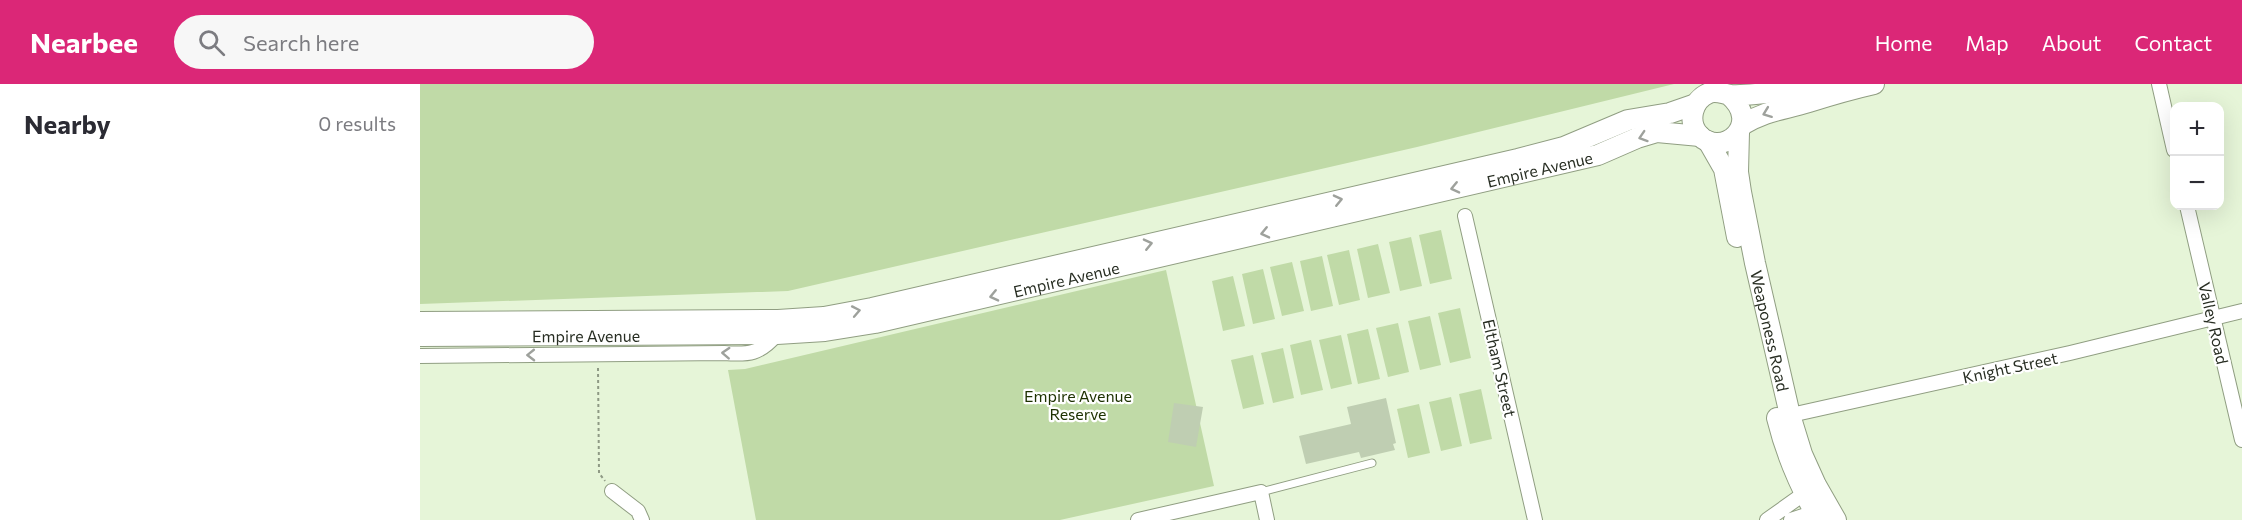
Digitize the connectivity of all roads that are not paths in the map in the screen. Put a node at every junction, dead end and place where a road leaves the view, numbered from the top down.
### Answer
1 (1874, 84) edge
2 (2159, 84) edge
3 (1834, 92) junction
4 (1729, 95) junction
5 (1696, 104) junction
6 (1740, 129) junction
7 (2170, 129) edge
8 (1704, 139) junction
9 (2188, 210) edge
10 (1466, 216) dead end
11 (2242, 311) edge
12 (2213, 318) junction
13 (420, 322) edge
14 (777, 334) junction
15 (420, 336) edge
16 (420, 356) edge
17 (1783, 417) junction
18 (2242, 440) edge
19 (1372, 463) dead end
20 (1810, 489) junction
21 (612, 491) dead end
22 (1261, 492) junction
23 (1820, 511) edge
24 (642, 520) edge
25 (1138, 520) edge
26 (1267, 520) edge
27 (1535, 520) edge
28 (1767, 520) edge
29 (1791, 520) edge
30 (1836, 520) edge

1 - 3 main road, Empire Avenue
2 - 7 street
3 - 4 main road, Empire Avenue
3 -> 6 main road, Empire Avenue
4 - 5 main road, Empire Avenue
4 - 6 main road
5 - 8 main road
13 -> 5 main road, Empire Avenue
6 - 8 main road, Empire Avenue
6 - 17 main road, Weaponess Road
8 -> 14 main road, Empire Avenue
8 - 17 main road, Weaponess Road
9 - 12 street, Valley Road
10 - 27 street, Eltham Street
11 - 12 street, Knight Street
12 - 17 street, Knight Street
12 - 18 street, Valley Road
14 - 15 main road, Empire Avenue
14 -> 16 street
17 - 20 main road, Weaponess Road
19 - 22 lane
20 - 23 main road, Weaponess Road
20 - 28 street
21 - 24 street
22 - 25 street
22 - 26 street
23 - 29 street
23 - 30 main road, Weaponess Road

